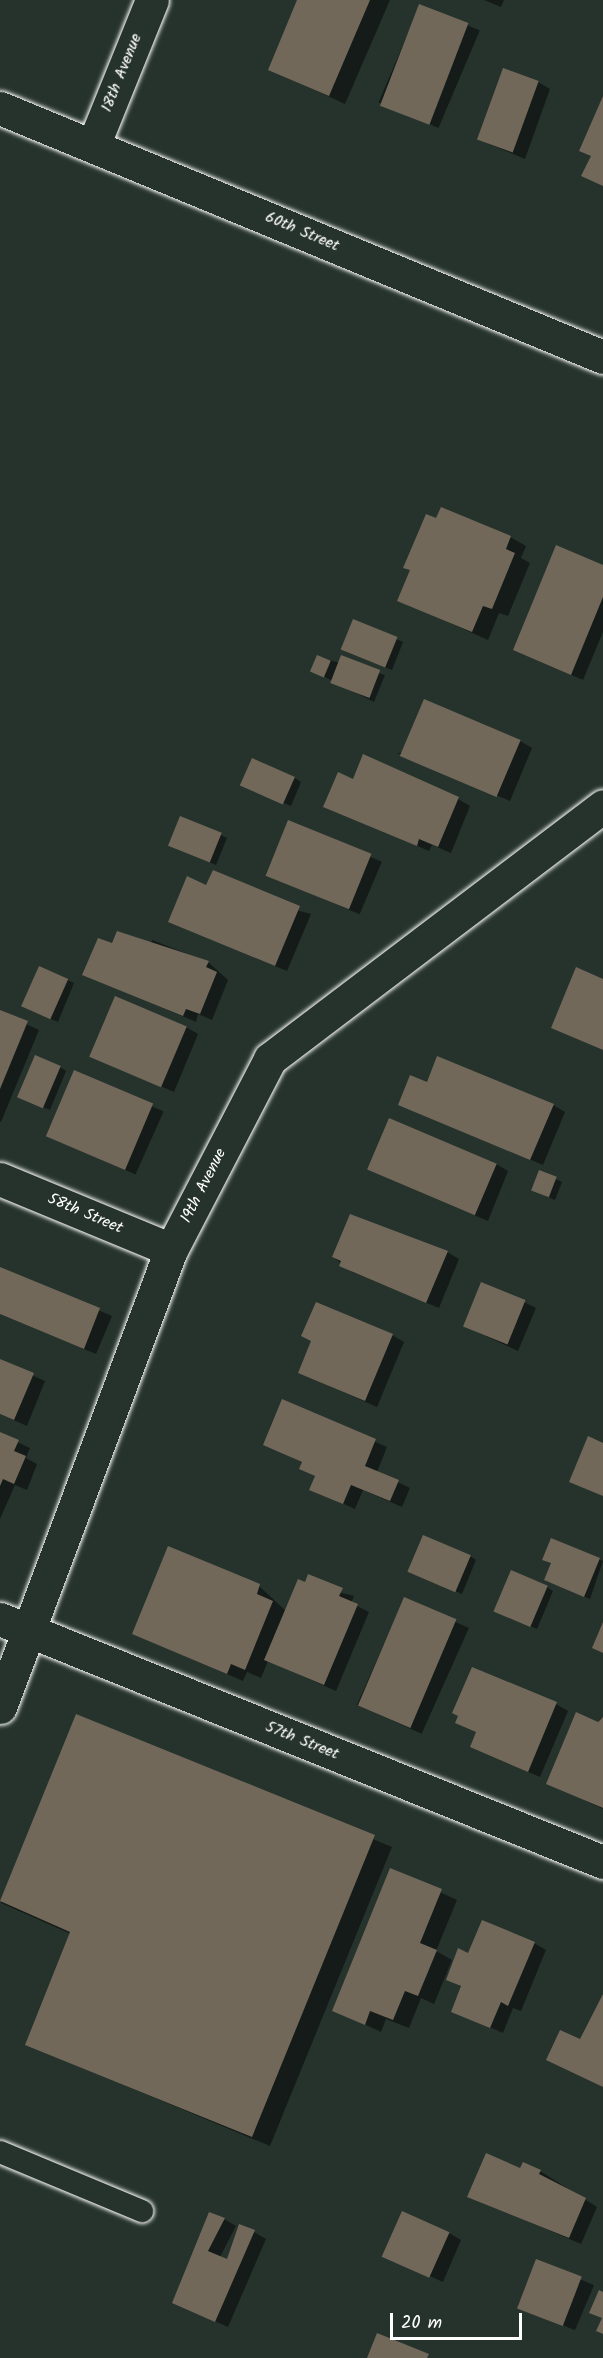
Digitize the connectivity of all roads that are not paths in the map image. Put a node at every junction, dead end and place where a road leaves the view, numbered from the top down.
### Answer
1 (152, 0) edge
2 (0, 108) edge
3 (93, 146) junction
4 (603, 357) edge
5 (603, 806) edge
6 (0, 1179) edge
7 (171, 1250) junction
8 (0, 1619) edge
9 (31, 1632) junction
10 (0, 1707) edge
11 (603, 1862) edge
12 (0, 2152) edge
13 (142, 2211) dead end

1 - 3 street, 18th Avenue
2 - 3 street, 60th Street
3 - 4 street, 60th Street
5 - 7 street, 19th Avenue
6 - 7 street, 58th Street
7 - 9 street, 19th Avenue
8 - 9 street, 57th Street
9 - 10 street, 19th Avenue
9 - 11 street, 57th Street
12 - 13 lane

